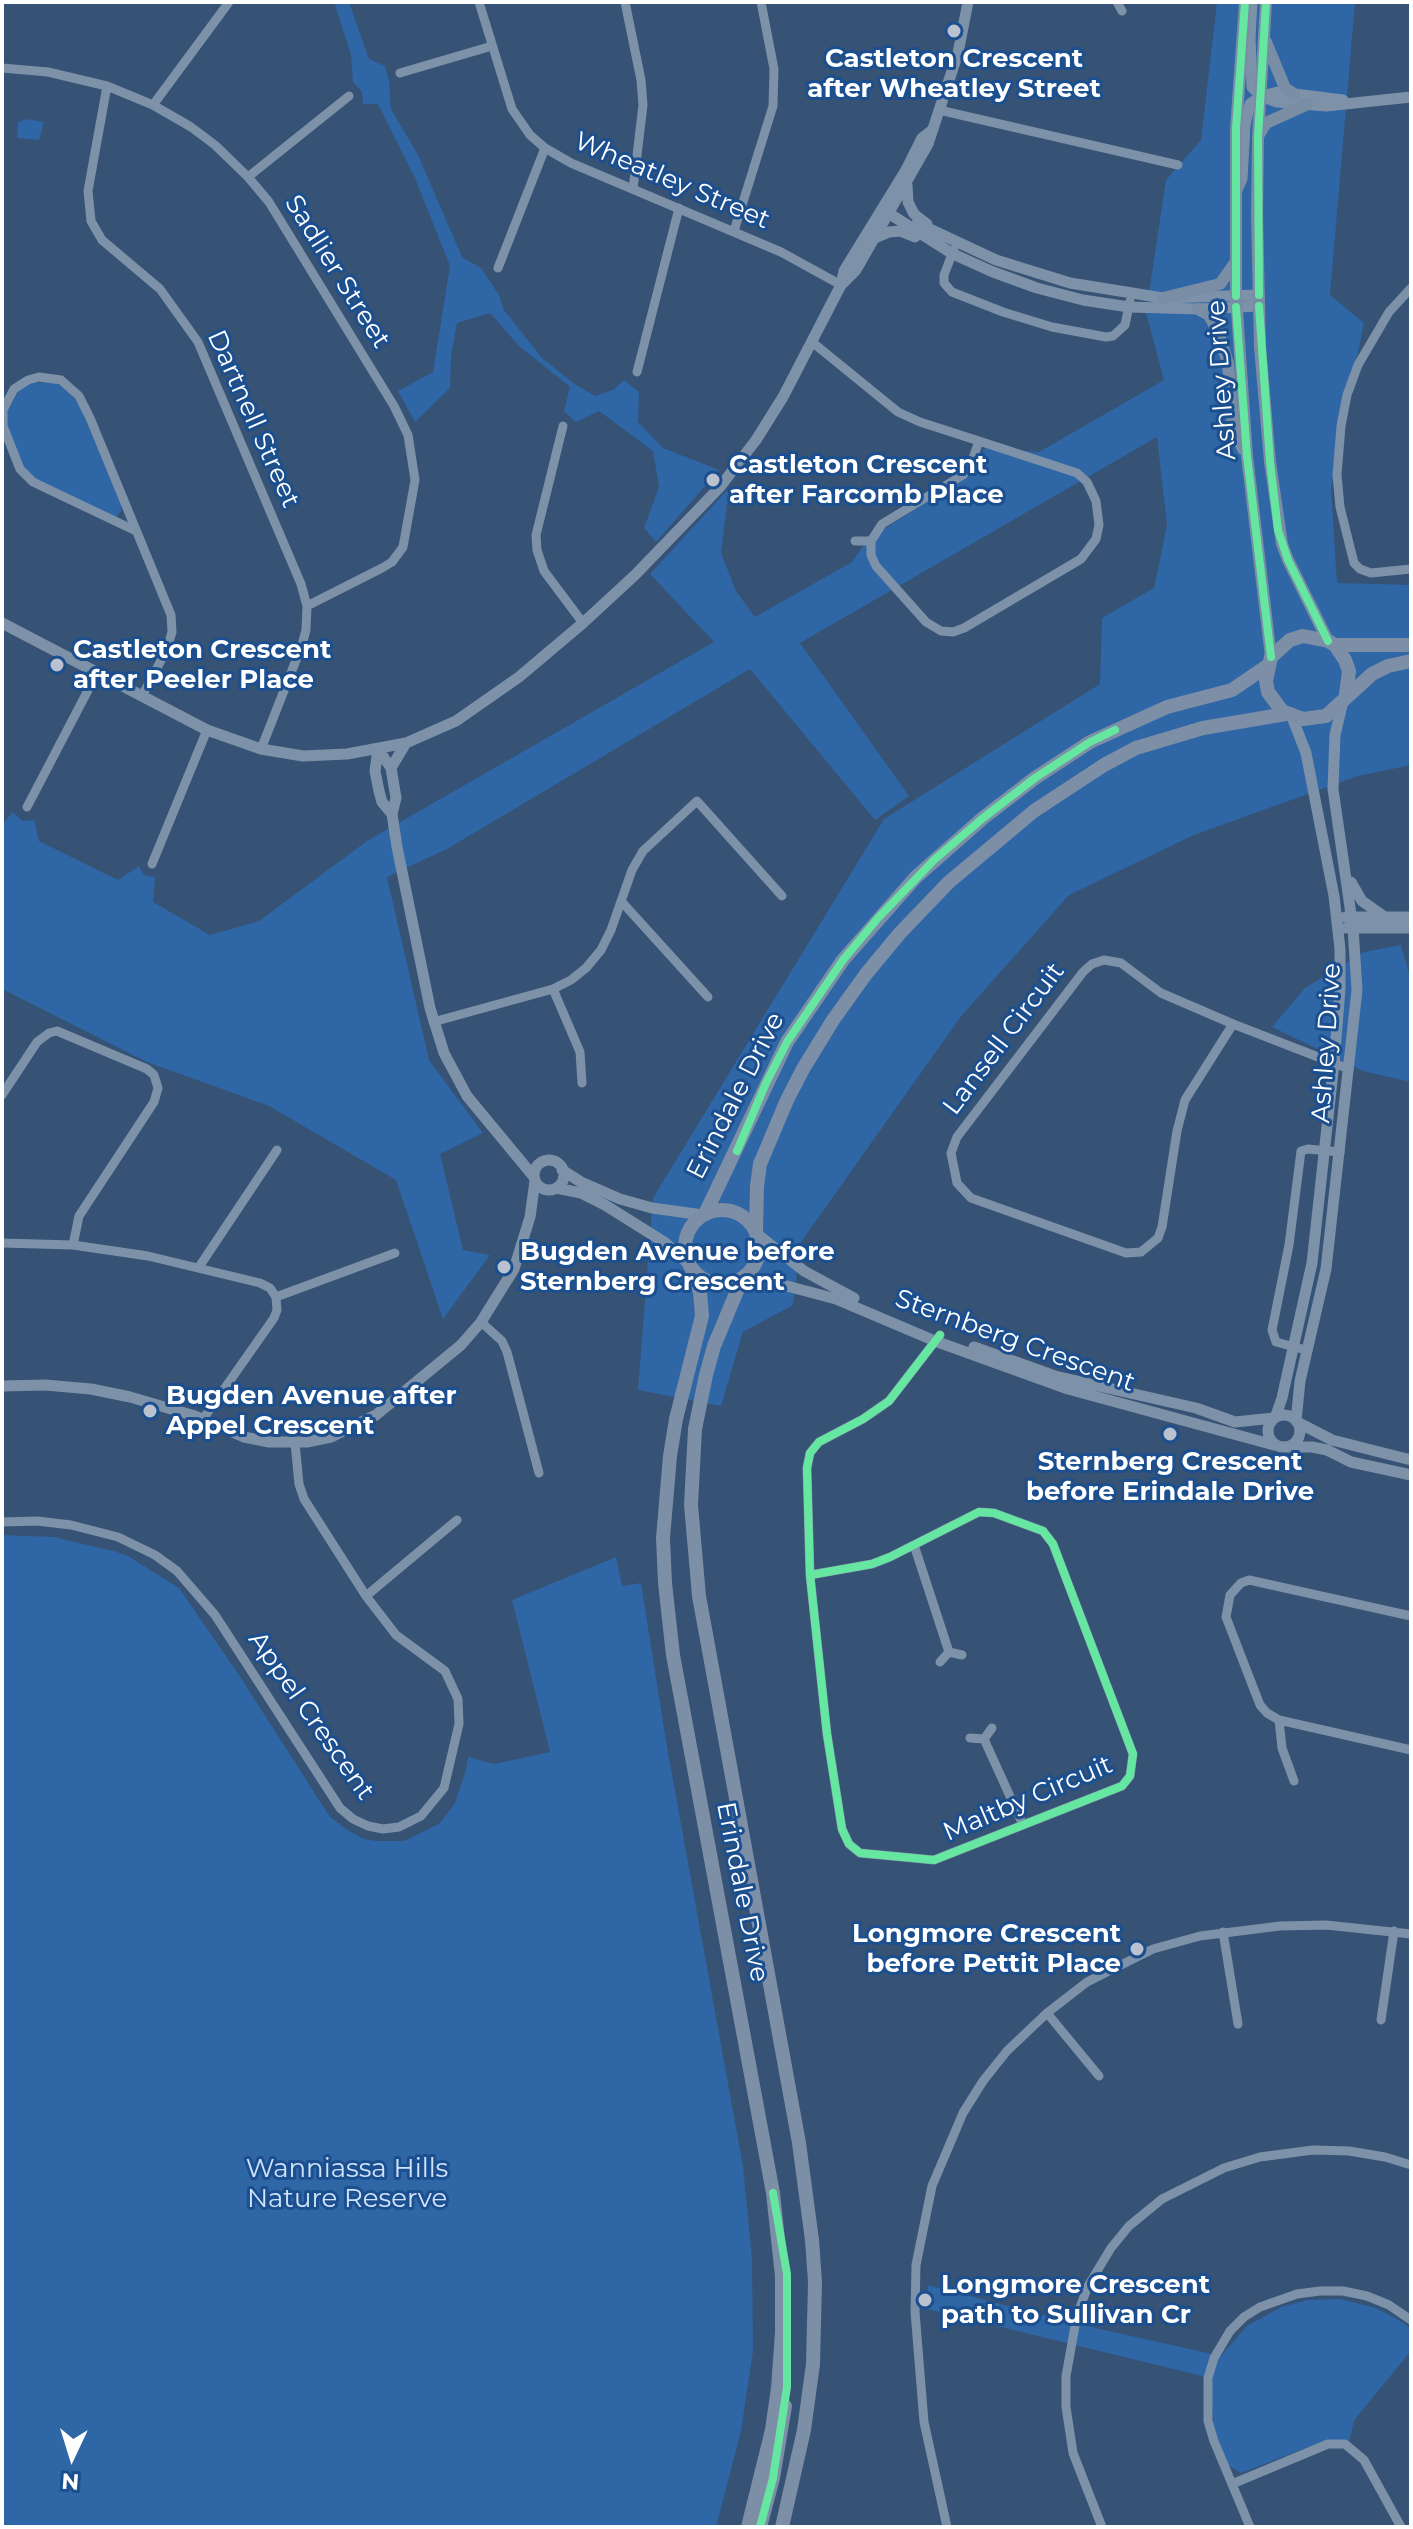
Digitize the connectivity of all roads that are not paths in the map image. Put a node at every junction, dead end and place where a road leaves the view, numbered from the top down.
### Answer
1 (229, 2) edge
2 (479, 2) edge
3 (625, 2) edge
4 (761, 2) edge
5 (968, 2) edge
6 (1245, 2) edge
7 (1252, 2) edge
8 (1266, 2) edge
9 (1263, 36) junction
10 (492, 46) junction
11 (2, 68) edge
12 (400, 73) dead end
13 (107, 86) junction
14 (1294, 94) junction
15 (349, 96) dead end
16 (1261, 96) junction
17 (1411, 97) edge
18 (1351, 102) junction
19 (1308, 104) junction
20 (153, 105) junction
21 (939, 110) junction
22 (931, 131) junction
23 (1258, 137) junction
24 (545, 148) junction
25 (1178, 165) dead end
26 (248, 177) junction
27 (907, 185) junction
28 (633, 189) junction
29 (1235, 194) junction
30 (679, 208) junction
31 (887, 209) junction
32 (734, 231) junction
33 (874, 239) junction
34 (937, 239) junction
35 (955, 248) junction
36 (1235, 262) junction
37 (498, 268) dead end
38 (841, 285) junction
39 (1411, 288) edge
40 (1131, 294) junction
41 (1163, 298) junction
42 (1259, 300) junction
43 (1236, 302) junction
44 (1129, 307) junction
45 (1198, 309) junction
46 (812, 342) junction
47 (637, 372) dead end
48 (1235, 374) junction
49 (563, 426) dead end
50 (979, 441) junction
51 (136, 531) junction
52 (855, 541) dead end
53 (871, 541) junction
54 (1411, 569) edge
55 (307, 606) junction
56 (2, 623) edge
57 (583, 623) junction
58 (1331, 643) junction
59 (1411, 645) edge
60 (1411, 661) edge
61 (1269, 662) junction
62 (97, 673) junction
63 (142, 696) junction
64 (1345, 697) junction
65 (1289, 716) junction
66 (207, 730) junction
67 (406, 743) junction
68 (261, 749) junction
69 (378, 749) junction
70 (347, 754) junction
71 (391, 768) junction
72 (375, 771) junction
73 (27, 807) dead end
74 (392, 814) junction
75 (1339, 819) junction
76 (1321, 831) junction
77 (152, 864) dead end
78 (1346, 871) junction
79 (782, 896) dead end
80 (621, 901) junction
81 (1411, 917) edge
82 (1337, 922) junction
83 (1353, 922) junction
84 (1390, 922) junction
85 (1411, 928) edge
86 (1356, 976) junction
87 (553, 989) junction
88 (708, 997) dead end
89 (433, 1022) junction
90 (1233, 1024) junction
91 (1334, 1063) junction
92 (1349, 1069) junction
93 (582, 1083) dead end
94 (2, 1095) edge
95 (512, 1149) junction
96 (277, 1150) dead end
97 (1325, 1151) junction
98 (1340, 1152) junction
99 (544, 1161) junction
100 (562, 1170) junction
101 (535, 1179) junction
102 (554, 1189) junction
103 (704, 1215) junction
104 (530, 1217) junction
105 (757, 1233) junction
106 (2, 1243) edge
107 (73, 1245) junction
108 (395, 1253) dead end
109 (690, 1266) junction
110 (199, 1267) junction
111 (742, 1278) junction
112 (276, 1297) junction
113 (481, 1322) junction
114 (938, 1338) junction
115 (1293, 1347) junction
116 (1306, 1350) junction
117 (1025, 1370) junction
118 (2, 1386) edge
119 (1274, 1418) junction
120 (203, 1419) junction
121 (1297, 1421) junction
122 (295, 1443) junction
123 (1274, 1445) junction
124 (1288, 1447) junction
125 (1411, 1460) edge
126 (539, 1473) dead end
127 (1411, 1475) edge
128 (457, 1520) dead end
129 (2, 1522) edge
130 (914, 1545) junction
131 (810, 1575) junction
132 (366, 1596) junction
133 (1411, 1616) edge
134 (949, 1652) junction
135 (962, 1655) dead end
136 (940, 1662) dead end
137 (1279, 1720) junction
138 (992, 1728) dead end
139 (970, 1738) dead end
140 (984, 1739) junction
141 (1411, 1750) edge
142 (1294, 1781) dead end
143 (1023, 1825) junction
144 (1394, 1931) junction
145 (1223, 1932) junction
146 (1411, 1934) edge
147 (1047, 2013) junction
148 (1381, 2020) dead end
149 (1238, 2024) dead end
150 (1099, 2076) dead end
151 (1411, 2165) edge
152 (773, 2193) junction
153 (1411, 2320) edge
154 (1232, 2484) junction
155 (748, 2527) edge
156 (760, 2527) edge
157 (782, 2527) edge
158 (947, 2527) edge
159 (1102, 2527) edge
160 (1250, 2527) edge
161 (1401, 2527) edge

1 - 20 street
2 - 10 street, Wheatley Street
3 - 28 street
4 - 32 street
5 - 21 street
6 - 29 main road, Ashley Drive
7 - 16 street
8 - 9 main road, Ashley Drive
9 - 14 main road
9 - 16 main road, Ashley Drive
10 - 12 street
10 - 24 street, Wheatley Street
11 - 13 street, Sadlier Street
13 - 20 street, Sadlier Street
13 - 55 street, Dartnell Street
14 - 16 street
14 - 18 street
15 - 26 street
16 - 19 street
16 - 23 main road, Ashley Drive
16 - 29 street
17 - 18 street
18 - 19 street
19 - 23 main road
20 - 26 street, Sadlier Street
21 - 22 street
21 - 25 street
22 - 27 street
22 - 31 street
23 - 42 main road, Ashley Drive
24 - 28 street, Wheatley Street
24 - 37 street
26 - 55 street, Sadlier Street
27 - 31 street
27 - 34 street
28 - 30 street, Wheatley Street
29 - 36 main road, Ashley Drive
30 - 32 street, Wheatley Street
30 - 47 street
31 - 33 street
31 - 34 street
31 - 38 street
32 - 38 street, Wheatley Street
33 - 34 street
33 - 38 street
34 - 35 street
35 - 40 street
35 - 44 street
35 - 44 street
36 - 41 main road
36 - 43 main road, Ashley Drive
38 - 46 street
39 - 54 street
40 - 41 street
40 - 44 street
41 - 43 street
42 - 43 street
42 - 58 main road, Ashley Drive
43 - 45 street
43 - 48 main road, Ashley Drive
44 - 45 street
45 - 48 main road
46 - 50 street
46 - 57 street
48 - 61 main road, Ashley Drive
49 - 57 street
50 - 53 street
50 - 53 street
51 - 51 street
51 - 63 street
52 - 53 street
55 - 68 street, Dartnell Street
56 - 62 street
57 - 67 street
58 - 59 main road
58 - 61 main road
58 - 64 main road
60 - 64 main road
61 - 65 main road
61 - 103 main road, Erindale Drive
62 - 63 street
62 - 73 street
63 - 66 street
64 - 65 main road
64 - 75 street, Ashley Drive
65 - 76 street, Ashley Drive
65 - 105 main road, Erindale Drive
66 - 68 street
66 - 77 street
67 - 69 street
67 - 71 street
68 - 70 street
69 - 70 street
69 - 71 street
69 - 72 street
70 - 72 street
71 - 74 street
72 - 74 street
74 - 89 street
75 - 76 street
75 - 78 street, Ashley Drive
76 - 82 street, Ashley Drive
78 - 83 street, Ashley Drive
78 - 84 street
79 - 80 street
80 - 87 street
80 - 88 street
81 - 84 street
82 - 83 street
82 - 91 street, Ashley Drive
83 - 84 street
83 - 86 street, Ashley Drive
84 - 85 street
84 - 86 street
86 - 92 street, Ashley Drive
87 - 89 street
87 - 93 street
89 - 95 street
90 - 90 street, Lansell Circuit
90 - 91 street, Lansell Circuit
91 - 92 street, Lansell Circuit
91 - 97 street, Ashley Drive
92 - 98 street, Ashley Drive
94 - 107 street
95 - 99 street
95 - 101 street
96 - 110 street
97 - 98 street, Ashley Drive
97 - 115 street, Ashley Drive
97 - 115 street, Ashley Drive
98 - 116 street, Ashley Drive
99 - 100 street
99 - 101 street
100 - 102 street
100 - 103 street
101 - 102 street
101 - 104 street
102 - 104 street
102 - 109 street
103 - 105 main road
103 - 109 main road
104 - 113 street
105 - 111 main road
105 - 114 street, Sternberg Crescent
106 - 107 street
107 - 110 street
108 - 112 street
109 - 111 main road
109 - 152 main road, Erindale Drive
110 - 112 street
111 - 114 street, Sternberg Crescent
111 - 157 main road, Erindale Drive
112 - 120 street
113 - 122 street
113 - 126 street
114 - 117 street, Sternberg Crescent
114 - 131 street, Maltby Circuit
115 - 116 street
115 - 119 street, Ashley Drive
116 - 121 street, Ashley Drive
117 - 119 street, Sternberg Crescent
117 - 123 street, Sternberg Crescent
118 - 120 street
119 - 121 street
119 - 123 street
120 - 122 street
121 - 124 street
121 - 125 street
122 - 132 street, Appel Crescent
123 - 124 street
124 - 127 street
128 - 132 street
129 - 132 street, Appel Crescent
130 - 131 street, Maltby Circuit
130 - 134 street
130 - 143 street, Maltby Circuit
131 - 143 street, Maltby Circuit
133 - 137 street
134 - 135 street
134 - 136 street
137 - 141 street
137 - 142 street
138 - 140 street
139 - 140 street
140 - 143 street
144 - 145 street
144 - 146 street
144 - 148 street
145 - 147 street
145 - 149 street
147 - 150 street
147 - 158 street
151 - 159 street
152 - 155 main road, Erindale Drive
152 - 156 main road
153 - 154 street
154 - 160 street
154 - 161 street

